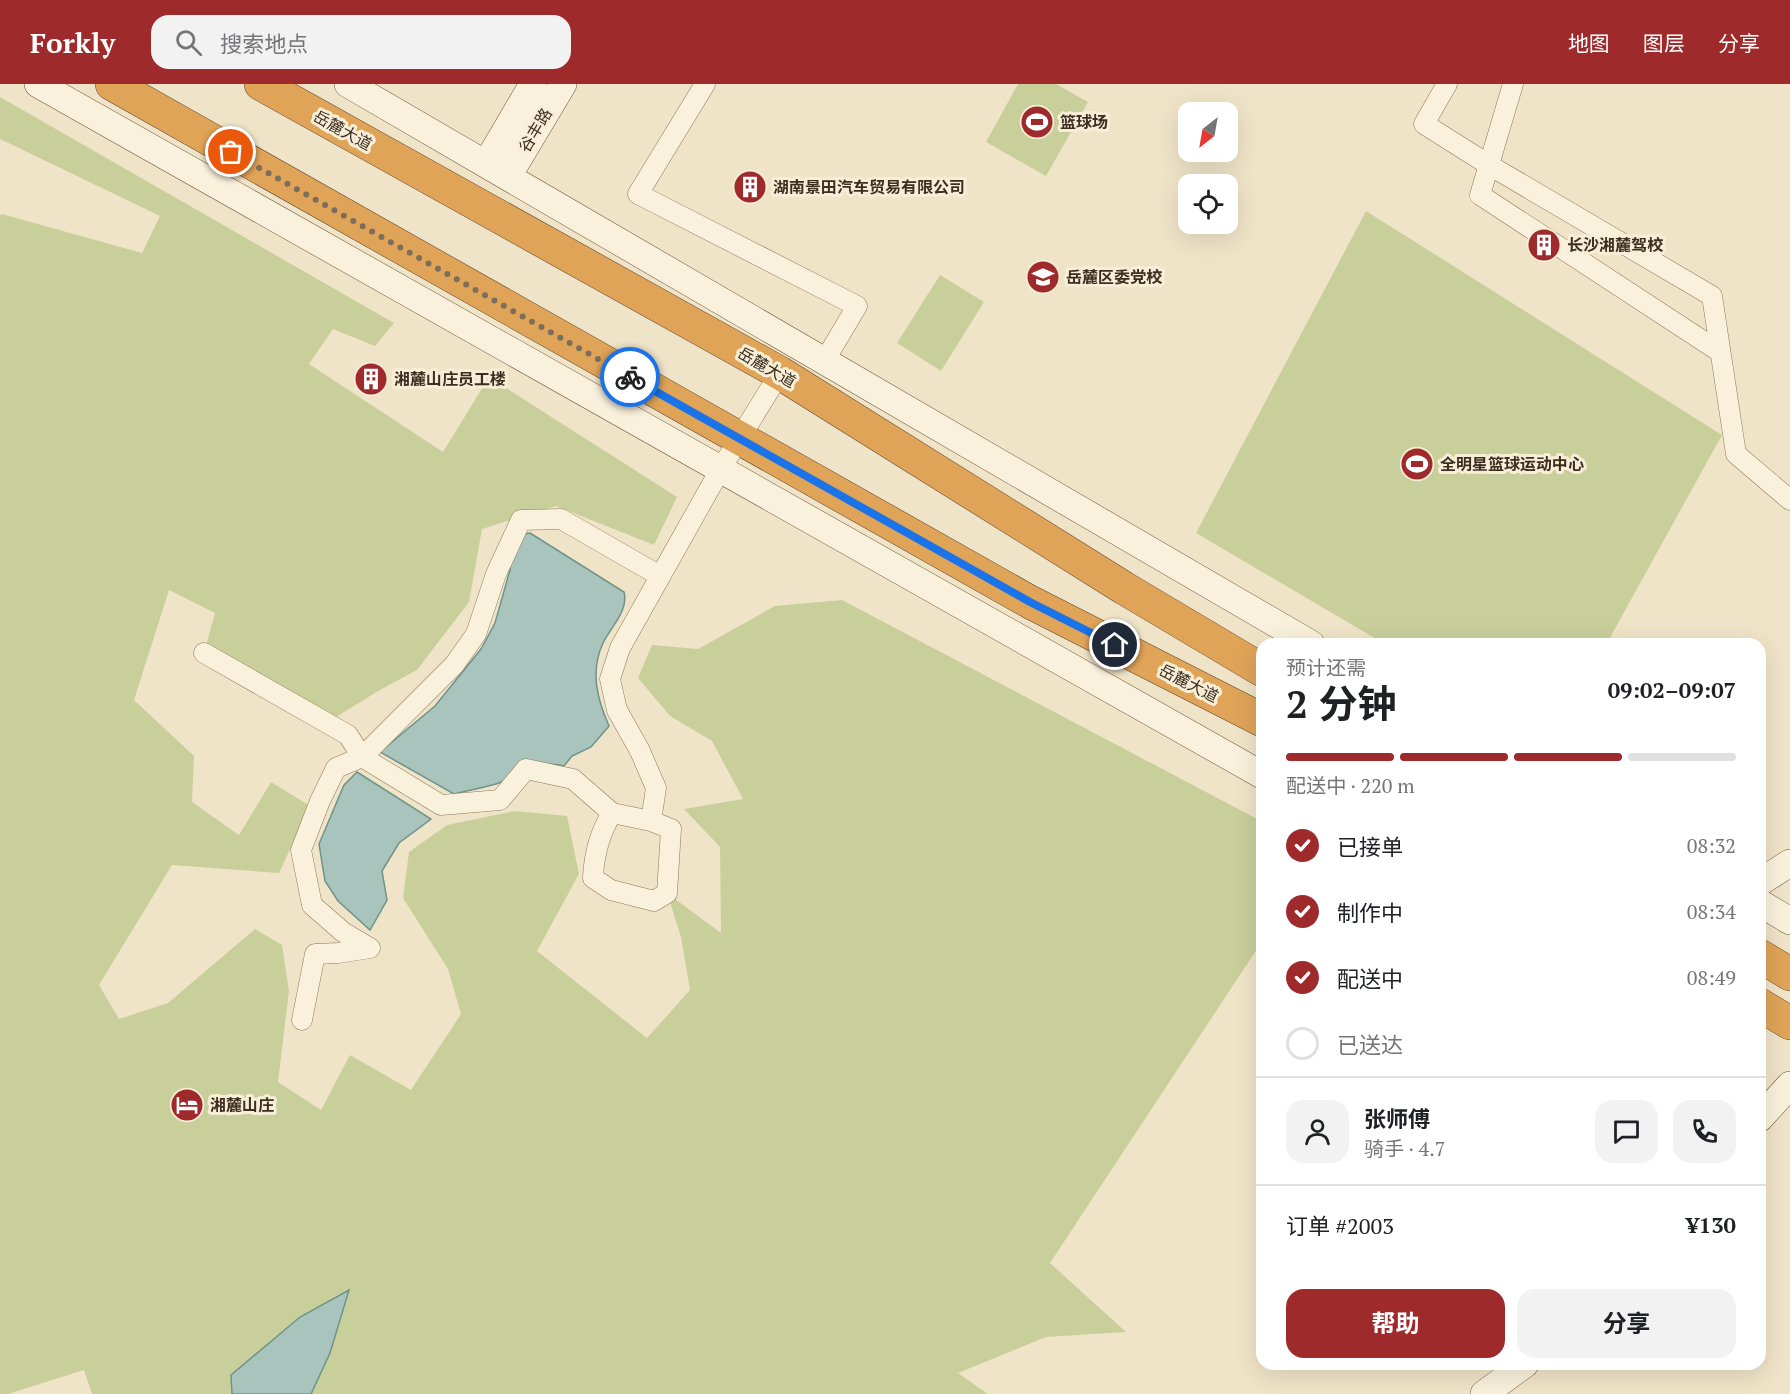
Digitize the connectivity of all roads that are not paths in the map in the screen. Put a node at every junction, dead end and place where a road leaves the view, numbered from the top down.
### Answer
1 (38, 84) edge
2 (112, 84) edge
3 (261, 84) edge
4 (348, 84) edge
5 (533, 84) edge
6 (563, 84) edge
7 (705, 84) edge
8 (1447, 84) edge
9 (1513, 84) edge
10 (1489, 165) junction
11 (497, 170) junction
12 (1720, 352) junction
13 (825, 360) junction
14 (780, 373) junction
15 (739, 438) junction
16 (720, 470) junction
17 (1790, 500) edge
18 (660, 576) junction
19 (1301, 638) edge
20 (204, 652) dead end
21 (1256, 666) edge
22 (1255, 721) edge
23 (362, 757) junction
24 (1256, 772) edge
25 (612, 813) junction
26 (651, 821) junction
27 (1790, 863) edge
28 (1766, 878) edge
29 (1766, 907) edge
30 (1790, 921) edge
31 (1766, 960) edge
32 (1790, 974) edge
33 (1766, 1009) edge
34 (302, 1020) dead end
35 (1790, 1023) edge
36 (1517, 1370) edge
37 (1484, 1394) edge

1 - 16 street
2 - 15 highway, 岳麓大道
3 - 14 highway, 岳麓大道
4 - 11 street
5 - 11 street, 谷丰路
6 - 11 street, 谷丰路
7 - 13 street
8 - 10 street
9 - 10 street
10 - 12 street
10 - 12 street
11 - 13 street
12 - 17 street
13 - 19 street
14 - 15 street
14 - 21 highway, 岳麓大道
15 - 16 street
15 - 22 highway, 岳麓大道
16 - 18 street
16 - 24 street
18 - 23 street
18 - 26 street
20 - 23 street
23 - 25 street
23 - 34 street
25 - 26 street
25 - 26 street
27 - 28 street
29 - 30 street
31 - 32 highway
33 - 35 highway
36 - 37 street

